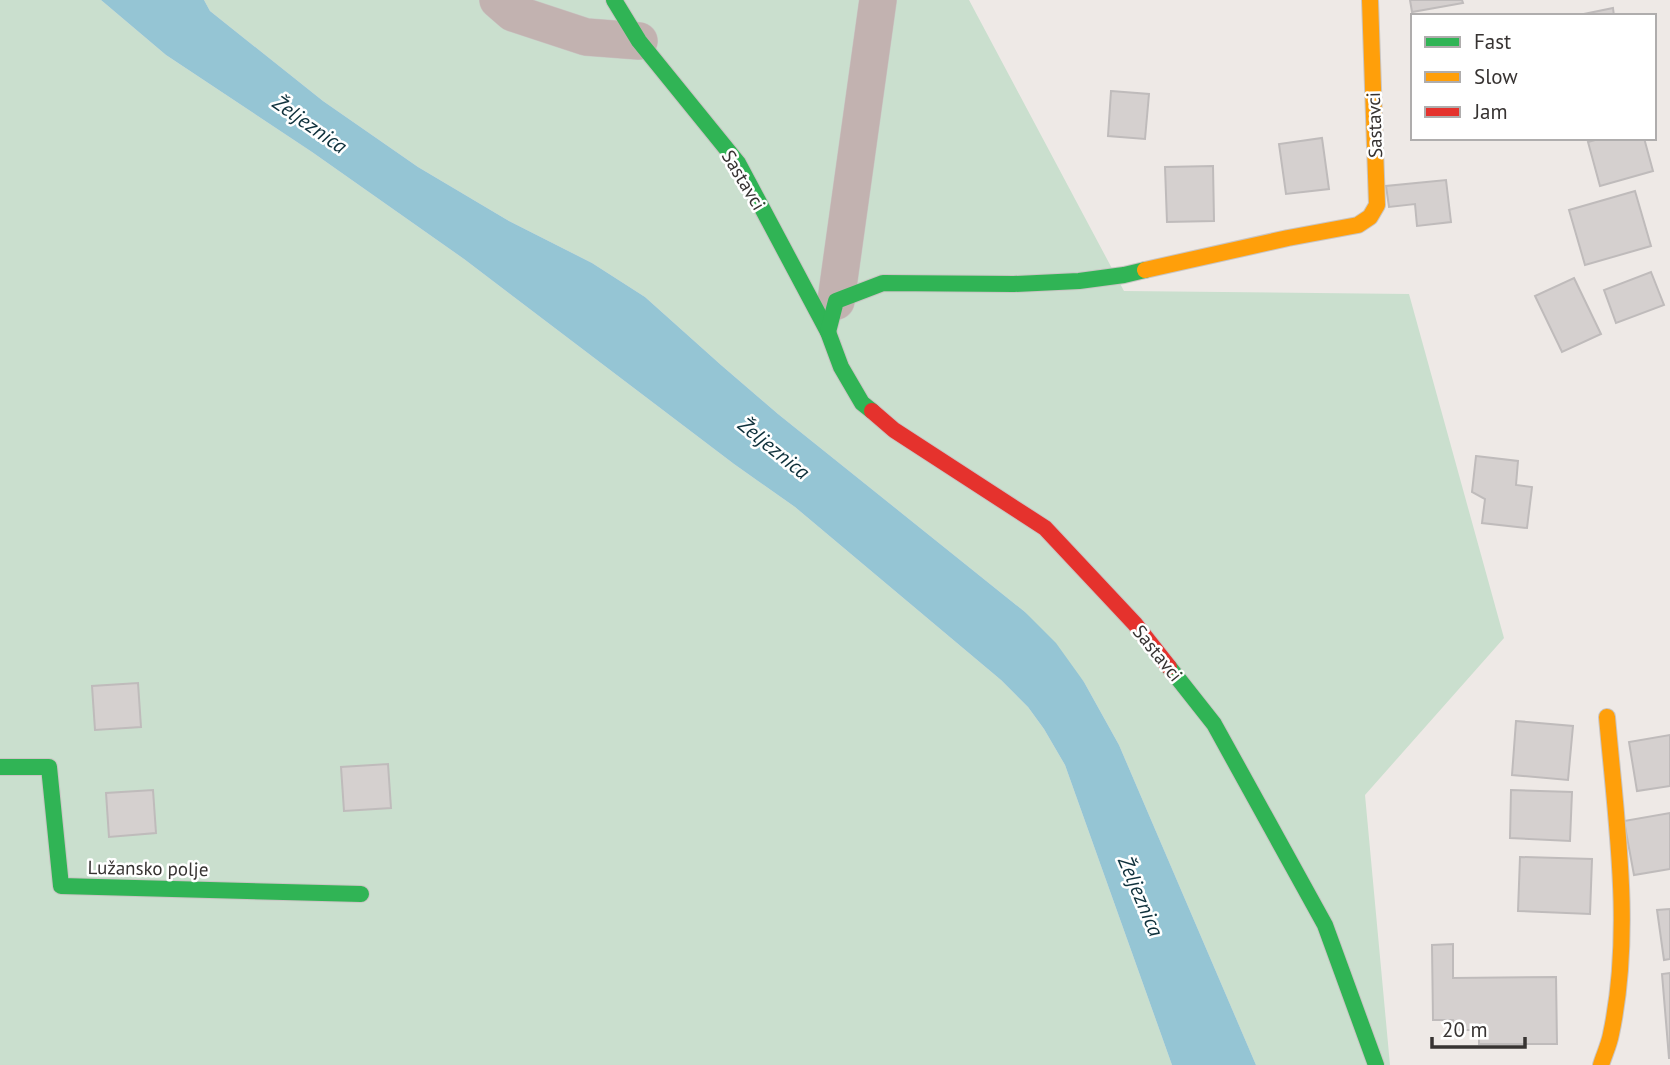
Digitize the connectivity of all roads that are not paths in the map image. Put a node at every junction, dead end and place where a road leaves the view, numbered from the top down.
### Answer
1 (498, 0) edge
2 (614, 0) edge
3 (878, 0) edge
4 (1370, 0) edge
5 (639, 41) junction
6 (832, 317) junction
7 (1607, 717) dead end
8 (0, 766) edge
9 (361, 894) dead end
10 (1376, 1065) edge
11 (1601, 1065) edge

1 - 5 street
2 - 5 street, Sastavci
3 - 6 street
4 - 6 street, Sastavci
5 - 6 street, Sastavci
6 - 10 street, Sastavci
7 - 11 street
8 - 9 street, Lužansko polje

